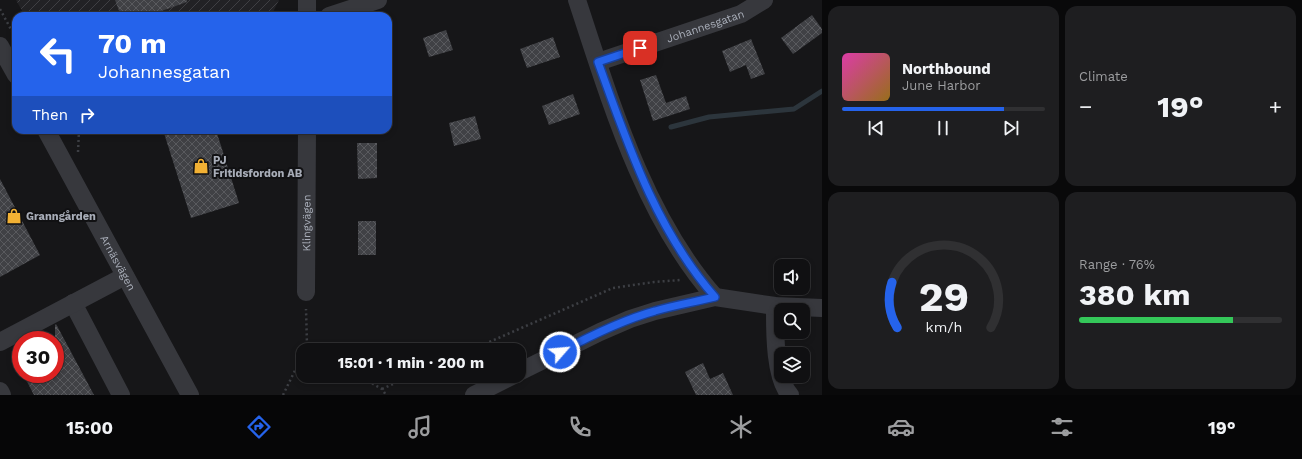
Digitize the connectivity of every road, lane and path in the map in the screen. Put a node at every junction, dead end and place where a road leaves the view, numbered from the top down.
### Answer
1 (306, 0) edge
2 (378, 0) edge
3 (577, 0) edge
4 (764, 0) edge
5 (0, 8) edge
6 (307, 12) edge
7 (341, 12) edge
8 (12, 30) edge
9 (0, 46) edge
10 (598, 62) junction
11 (12, 68) edge
12 (48, 134) edge
13 (306, 134) edge
14 (125, 276) junction
15 (700, 280) junction
16 (306, 292) joint
17 (715, 297) junction
18 (73, 303) junction
19 (774, 306) edge
20 (810, 307) edge
21 (822, 308) edge
22 (775, 339) edge
23 (0, 342) edge
24 (307, 343) edge
25 (487, 343) edge
26 (296, 368) edge
27 (526, 369) edge
28 (372, 383) edge
29 (394, 383) edge
30 (498, 383) edge
31 (382, 388) junction
32 (0, 391) edge
33 (786, 394) edge
34 (2, 395) edge
35 (122, 395) edge
36 (190, 395) edge
37 (283, 395) edge
38 (386, 395) edge
39 (474, 395) edge

1 - 6 street
2 - 7 street
3 - 10 street
4 - 10 street, Johannesgatan
5 - 8 path
9 - 11 street
10 - 15 street
12 - 14 street, Arnäsvägen
13 - 16 street, Klingvägen
14 - 18 street
14 - 36 street, Arnäsvägen
15 - 17 street
15 - 25 path
16 - 24 path
17 - 19 street
17 - 27 street
18 - 23 street
18 - 35 street
20 - 21 street
22 - 33 street
26 - 37 path
28 - 31 path
29 - 31 path
30 - 39 street
31 - 38 path
32 - 34 street

